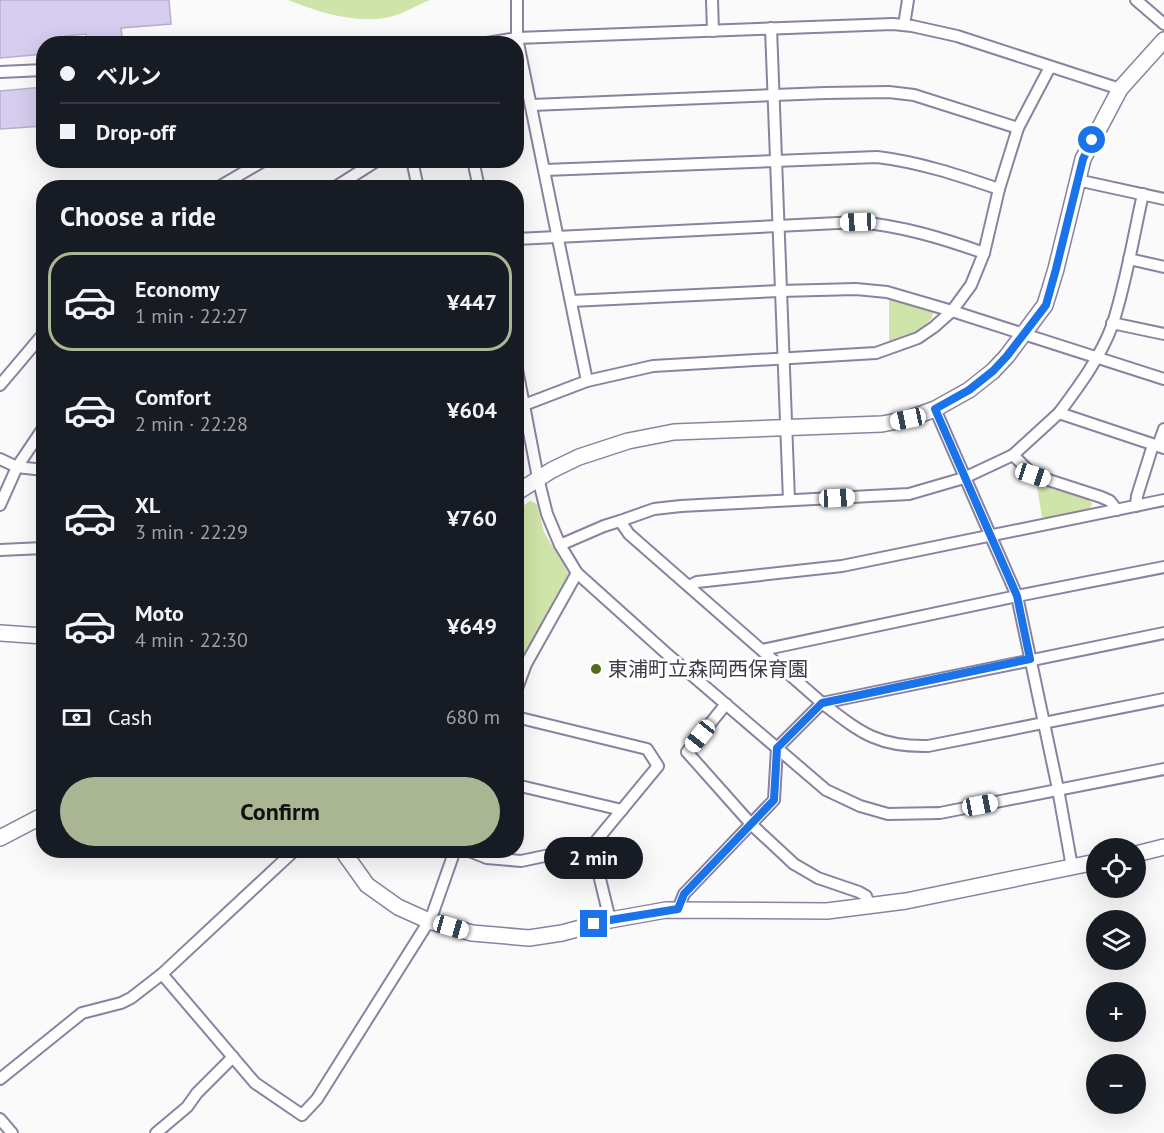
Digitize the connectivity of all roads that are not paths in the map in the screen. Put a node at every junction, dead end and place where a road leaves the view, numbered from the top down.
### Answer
1 (517, 0) edge
2 (712, 0) edge
3 (908, 0) edge
4 (1136, 0) edge
5 (1164, 24) edge
6 (904, 25) junction
7 (771, 28) junction
8 (713, 31) junction
9 (517, 36) edge
10 (524, 38) edge
11 (1164, 40) edge
12 (1050, 67) junction
13 (524, 69) edge
14 (36, 70) edge
15 (0, 72) edge
16 (1120, 89) junction
17 (773, 95) junction
18 (532, 105) junction
19 (1017, 128) junction
20 (776, 160) junction
21 (251, 168) edge
22 (365, 168) edge
23 (545, 171) junction
24 (230, 180) edge
25 (347, 180) edge
26 (1077, 180) junction
27 (999, 189) junction
28 (1143, 194) junction
29 (1164, 199) edge
30 (778, 225) junction
31 (558, 235) junction
32 (524, 238) edge
33 (984, 253) junction
34 (1129, 259) junction
35 (1164, 267) edge
36 (780, 291) junction
37 (571, 301) junction
38 (952, 311) junction
39 (1112, 323) junction
40 (1024, 334) junction
41 (1164, 334) edge
42 (36, 342) edge
43 (1097, 357) junction
44 (783, 359) junction
45 (1164, 379) edge
46 (587, 381) junction
47 (0, 385) edge
48 (524, 406) edge
49 (935, 409) junction
50 (1059, 413) junction
51 (524, 424) edge
52 (785, 428) junction
53 (1164, 429) edge
54 (36, 439) edge
55 (1158, 446) edge
56 (1013, 454) junction
57 (0, 459) edge
58 (17, 467) junction
59 (36, 469) edge
60 (538, 478) junction
61 (964, 478) junction
62 (524, 488) edge
63 (789, 500) junction
64 (1164, 500) edge
65 (0, 505) edge
66 (1136, 506) junction
67 (1117, 510) junction
68 (620, 521) junction
69 (989, 535) junction
70 (560, 545) junction
71 (36, 548) edge
72 (0, 550) edge
73 (1164, 567) edge
74 (577, 573) junction
75 (689, 586) junction
76 (1017, 596) junction
77 (0, 633) edge
78 (1164, 633) edge
79 (36, 635) edge
80 (762, 650) junction
81 (1030, 659) junction
82 (524, 669) edge
83 (1164, 699) edge
84 (822, 703) junction
85 (726, 704) junction
86 (524, 719) edge
87 (1043, 723) junction
88 (777, 748) junction
89 (1164, 769) edge
90 (524, 787) edge
91 (1058, 789) junction
92 (622, 810) junction
93 (36, 819) edge
94 (752, 824) junction
95 (0, 838) edge
96 (592, 846) junction
97 (1164, 848) edge
98 (1146, 852) edge
99 (286, 858) edge
100 (347, 858) edge
101 (452, 858) edge
102 (487, 858) edge
103 (1086, 864) edge
104 (1072, 867) junction
105 (870, 906) junction
106 (678, 909) junction
107 (610, 920) junction
108 (429, 921) junction
109 (162, 974) junction
110 (233, 1057) junction
111 (0, 1079) edge
112 (0, 1119) edge
113 (12, 1133) edge
114 (156, 1133) edge

1 - 9 street
2 - 8 street
3 - 6 street
4 - 5 street
6 - 7 street
6 - 12 street
7 - 8 street
7 - 17 street
8 - 10 street
11 - 16 street
12 - 16 street
12 - 19 street
13 - 18 street
14 - 15 street
16 - 26 street
17 - 18 street
17 - 19 street
17 - 20 street
18 - 23 street
19 - 27 street
20 - 23 street
20 - 27 street
20 - 30 street
21 - 24 street
22 - 25 street
23 - 31 street
26 - 28 street
26 - 40 street
27 - 33 street
28 - 29 street
28 - 34 street
30 - 31 street
30 - 33 street
30 - 36 street
31 - 32 street
31 - 37 street
33 - 38 street
34 - 35 street
34 - 39 street
36 - 37 street
36 - 38 street
36 - 44 street
37 - 46 street
38 - 40 street
38 - 44 street
39 - 41 street
39 - 43 street
40 - 43 street
40 - 49 street
42 - 47 street
43 - 45 street
43 - 50 street
44 - 46 street
44 - 52 street
46 - 48 street
49 - 52 street
49 - 61 street
50 - 55 street
50 - 56 street
51 - 60 street
52 - 60 street
52 - 63 street
53 - 55 street
54 - 58 street
55 - 66 street
56 - 61 street
56 - 67 street
57 - 58 street
58 - 59 street
58 - 65 street
60 - 62 street
60 - 70 street
61 - 63 street
61 - 69 street
63 - 68 street
64 - 66 street
66 - 67 street
67 - 69 street
68 - 70 street
68 - 75 street
69 - 75 street
69 - 76 street
70 - 74 street
71 - 72 street
73 - 76 street
74 - 82 street
74 - 85 street
75 - 80 street
76 - 80 street
76 - 81 street
77 - 79 street
78 - 81 street
80 - 84 street
81 - 84 street
81 - 87 street
83 - 87 street
84 - 87 street
84 - 88 street
85 - 88 street
85 - 94 street
86 - 92 street
87 - 91 street
88 - 91 street
88 - 94 street
89 - 91 street
90 - 92 street
91 - 104 street
92 - 96 street
93 - 95 street
94 - 105 street
94 - 106 street
96 - 102 street
96 - 107 street
97 - 98 street
99 - 109 street
100 - 108 street
101 - 108 street
103 - 104 street
104 - 105 street
105 - 106 street
106 - 107 street
107 - 108 street
108 - 110 street
109 - 110 street
109 - 111 street
110 - 114 street
112 - 113 street

